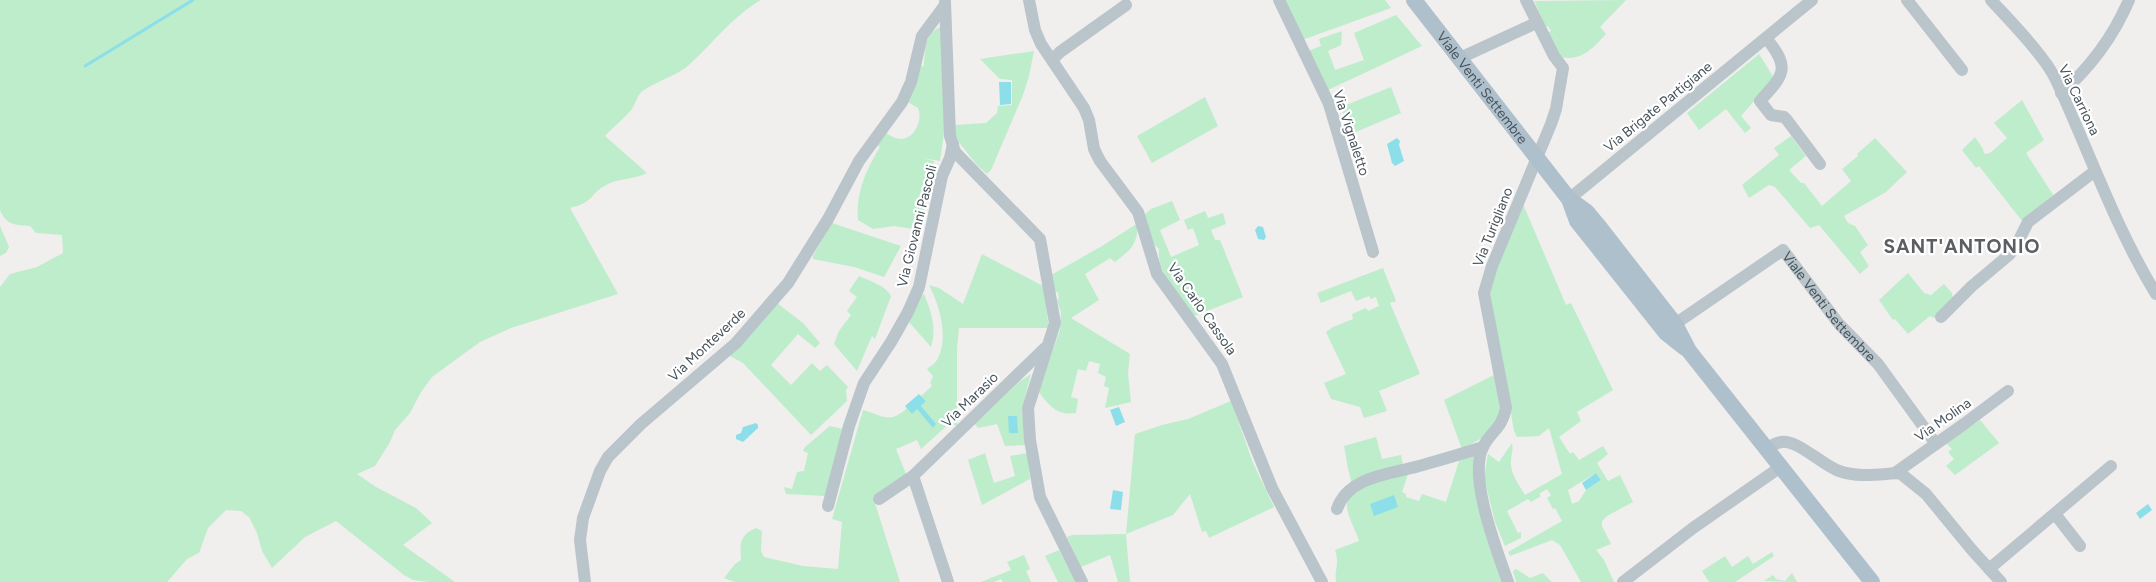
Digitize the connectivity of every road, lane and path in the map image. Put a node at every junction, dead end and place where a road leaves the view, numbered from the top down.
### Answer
1 (1029, 0) edge
2 (1279, 0) edge
3 (1414, 0) edge
4 (1526, 0) edge
5 (1812, 0) edge
6 (1907, 0) edge
7 (1991, 0) edge
8 (2129, 0) edge
9 (945, 3) edge
10 (1126, 5) dead end
11 (1536, 23) junction
12 (1766, 38) junction
13 (1460, 58) junction
14 (1052, 60) junction
15 (1962, 70) dead end
16 (2061, 94) junction
17 (953, 144) junction
18 (1537, 158) junction
19 (1820, 164) dead end
20 (2095, 171) junction
21 (1568, 199) junction
22 (1372, 252) dead end
23 (2156, 294) edge
24 (1941, 317) dead end
25 (1675, 324) junction
26 (1049, 345) junction
27 (1689, 351) junction
28 (2008, 391) dead end
29 (1936, 444) junction
30 (1483, 447) junction
31 (1767, 448) junction
32 (1782, 466) junction
33 (2111, 466) dead end
34 (1895, 473) junction
35 (914, 476) junction
36 (879, 499) dead end
37 (828, 506) dead end
38 (1337, 509) dead end
39 (2055, 514) junction
40 (2080, 546) dead end
41 (1990, 569) junction
42 (585, 582) edge
43 (948, 582) edge
44 (1082, 582) edge
45 (1322, 582) edge
46 (1508, 582) edge
47 (1623, 582) edge
48 (1872, 582) edge
49 (2001, 582) edge

1 - 14 street, Via Carlo Cassola
2 - 22 street, Via Vignaletto
3 - 13 main road, Viale Venti Settembre
4 - 11 street, Via Turigliano
5 - 12 street, Via Brigate Partigiane
6 - 15 street
7 - 16 street, Via Carriona
8 - 16 street
9 - 17 street, Via Giovanni Pascoli
9 - 42 street, Via Monteverde
10 - 14 street
11 - 13 street
11 - 18 street, Via Turigliano
12 - 19 street
12 - 21 street, Via Brigate Partigiane
13 - 18 main road, Viale Venti Settembre
14 - 45 street, Via Carlo Cassola
16 - 20 street, Via Carriona
17 - 26 street, Via Giovanni Pascoli
17 - 37 street, Via Giovanni Pascoli
18 - 21 main road, Viale Venti Settembre
18 - 30 street, Via Turigliano
20 - 23 street, Via Carriona
20 - 24 street
21 - 25 main road, Viale Venti Settembre
21 - 27 main road, Viale Venti Settembre
25 - 27 main road, Viale Venti Settembre
25 - 29 street, Viale Venti Settembre
26 - 35 street, Via Marasio
26 - 44 street, Via Giovanni Pascoli
27 - 31 main road, Viale Venti Settembre
28 - 29 street, Via Molina
29 - 34 street, Via Molina
30 - 38 street
30 - 46 street, Via Turigliano
31 - 32 main road, Viale Venti Settembre
31 - 34 street
32 - 47 street
32 - 48 main road, Viale Venti Settembre
33 - 39 street
34 - 41 street
35 - 36 street, Via Marasio
35 - 43 street
39 - 40 street
39 - 41 street
41 - 49 street

